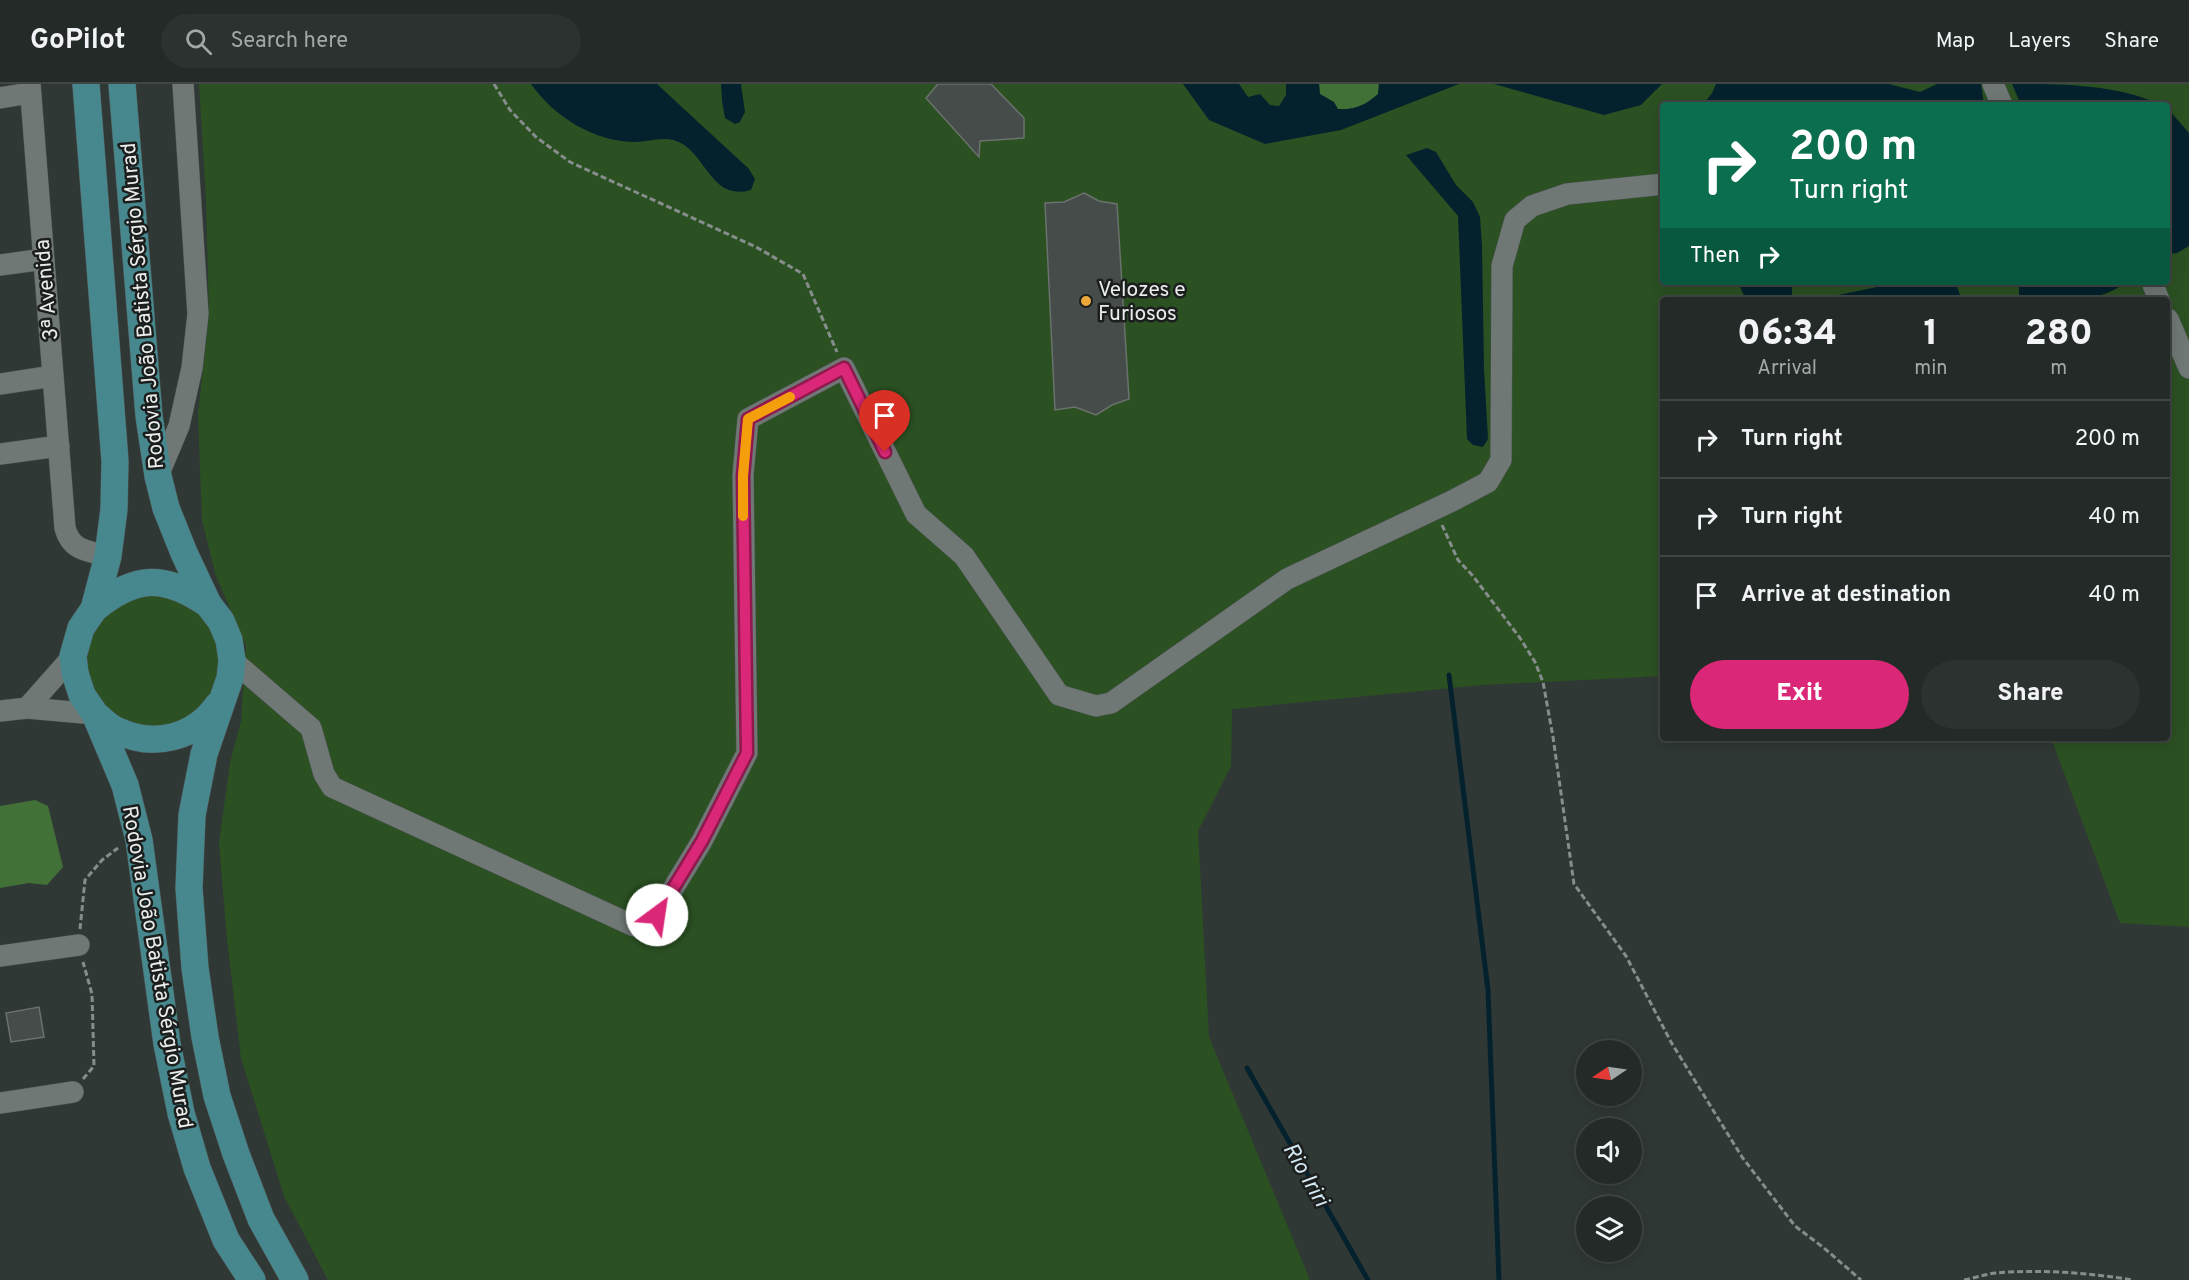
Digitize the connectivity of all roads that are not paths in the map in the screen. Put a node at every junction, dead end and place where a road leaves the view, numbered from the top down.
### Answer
1 (86, 84) edge
2 (122, 84) edge
3 (183, 84) edge
4 (1993, 84) edge
5 (30, 89) edge
6 (0, 98) edge
7 (2001, 102) edge
8 (1660, 184) edge
9 (44, 259) junction
10 (0, 265) edge
11 (2170, 324) edge
12 (2189, 368) edge
13 (53, 376) junction
14 (0, 384) edge
15 (59, 446) junction
16 (0, 454) edge
17 (158, 476) junction
18 (108, 556) junction
19 (208, 604) junction
20 (94, 609) junction
21 (73, 656) junction
22 (232, 660) junction
23 (225, 695) junction
24 (27, 708) junction
25 (0, 711) edge
26 (95, 714) junction
27 (79, 945) dead end
28 (0, 956) edge
29 (73, 1092) dead end
30 (0, 1103) edge
31 (252, 1280) edge
32 (295, 1280) edge

1 - 18 main road, Rodovia João Batista Sérgio Murad
2 - 17 main road, Rodovia João Batista Sérgio Murad
3 - 17 street
4 - 7 street
5 - 6 street
5 - 9 street, 3ª Avenida
8 - 22 street
9 - 10 street
9 - 13 street, 3ª Avenida
11 - 12 street
13 - 14 street
13 - 15 street, 3ª Avenida
15 - 16 street
15 - 18 street, 3ª Avenida
17 - 19 main road, Rodovia João Batista Sérgio Murad
18 - 20 main road, Rodovia João Batista Sérgio Murad
19 - 20 main road
19 - 22 main road, Rodovia João Batista Sérgio Murad
20 - 21 main road, Rodovia João Batista Sérgio Murad
21 - 24 street
21 - 26 main road, Rodovia João Batista Sérgio Murad
22 - 23 main road, Rodovia João Batista Sérgio Murad
23 - 26 main road
23 - 32 main road, Rodovia João Batista Sérgio Murad
24 - 25 street
24 - 26 street
26 - 31 main road, Rodovia João Batista Sérgio Murad
27 - 28 street
29 - 30 street

